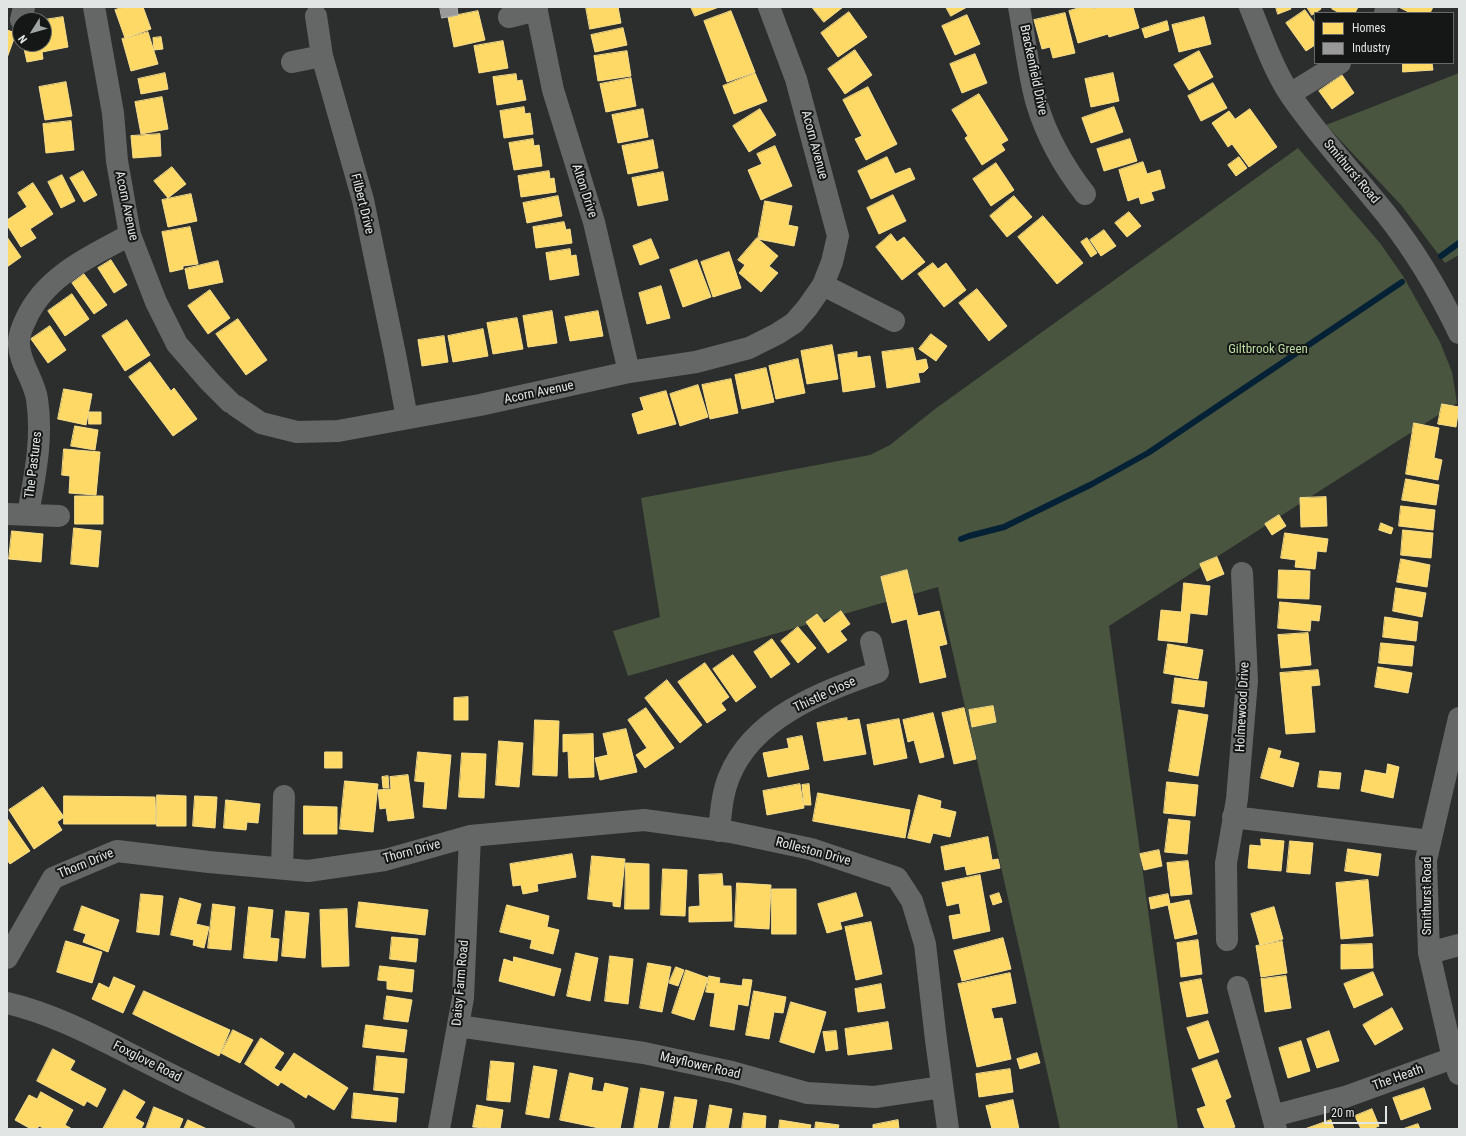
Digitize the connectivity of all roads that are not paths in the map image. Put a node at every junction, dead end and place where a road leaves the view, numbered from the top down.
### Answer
1 (94, 7) edge
2 (769, 7) edge
3 (1020, 7) edge
4 (1250, 7) edge
5 (536, 9) edge
6 (316, 16) dead end
7 (509, 17) dead end
8 (322, 56) junction
9 (292, 62) dead end
10 (1338, 64) edge
11 (1290, 94) junction
12 (1084, 194) dead end
13 (130, 235) junction
14 (823, 286) junction
15 (894, 321) dead end
16 (1459, 333) edge
17 (14, 358) edge
18 (629, 372) junction
19 (407, 418) junction
20 (17, 514) edge
21 (59, 516) dead end
22 (1242, 573) dead end
23 (870, 642) dead end
24 (1459, 718) edge
25 (284, 796) dead end
26 (1233, 817) junction
27 (719, 831) junction
28 (470, 836) junction
29 (1430, 841) junction
30 (282, 868) junction
31 (1227, 940) dead end
32 (1459, 945) edge
33 (1429, 953) junction
34 (7, 958) edge
35 (1238, 988) dead end
36 (7, 1003) edge
37 (458, 1026) junction
38 (1456, 1066) edge
39 (942, 1087) junction
40 (1274, 1123) edge
41 (284, 1129) edge
42 (439, 1129) edge
43 (948, 1129) edge

1 - 13 street, Acorn Avenue
2 - 14 street, Acorn Avenue
3 - 12 street, Brackenfield Drive
4 - 11 street, Smithurst Road
5 - 7 street, Alton Drive
5 - 18 street, Alton Drive
6 - 8 street, Filbert Drive
8 - 9 street
8 - 19 street, Filbert Drive
10 - 11 street
11 - 16 street, Smithurst Road
13 - 17 street, The Pastures
13 - 19 street, Acorn Avenue
14 - 15 street
14 - 18 street, Acorn Avenue
17 - 20 street, The Pastures
18 - 19 street, Acorn Avenue
20 - 21 street, The Pastures
22 - 26 street, Holmewood Drive
23 - 27 street, Thistle Close
24 - 29 street, Smithurst Road
25 - 30 street
26 - 29 street
26 - 31 street, Holmewood Drive
27 - 28 street, Rolleston Drive
27 - 39 street, Rolleston Drive
28 - 30 street, Thorn Drive
28 - 37 street, Daisy Farm Road
29 - 33 street, Smithurst Road
30 - 34 street, Thorn Drive
32 - 33 street
33 - 38 street, Smithurst Road
35 - 40 street, The Heath
36 - 41 street, Foxglove Road
37 - 39 street, Mayflower Road
37 - 42 street, Daisy Farm Road
38 - 40 street, The Heath
39 - 43 street, Rolleston Drive

